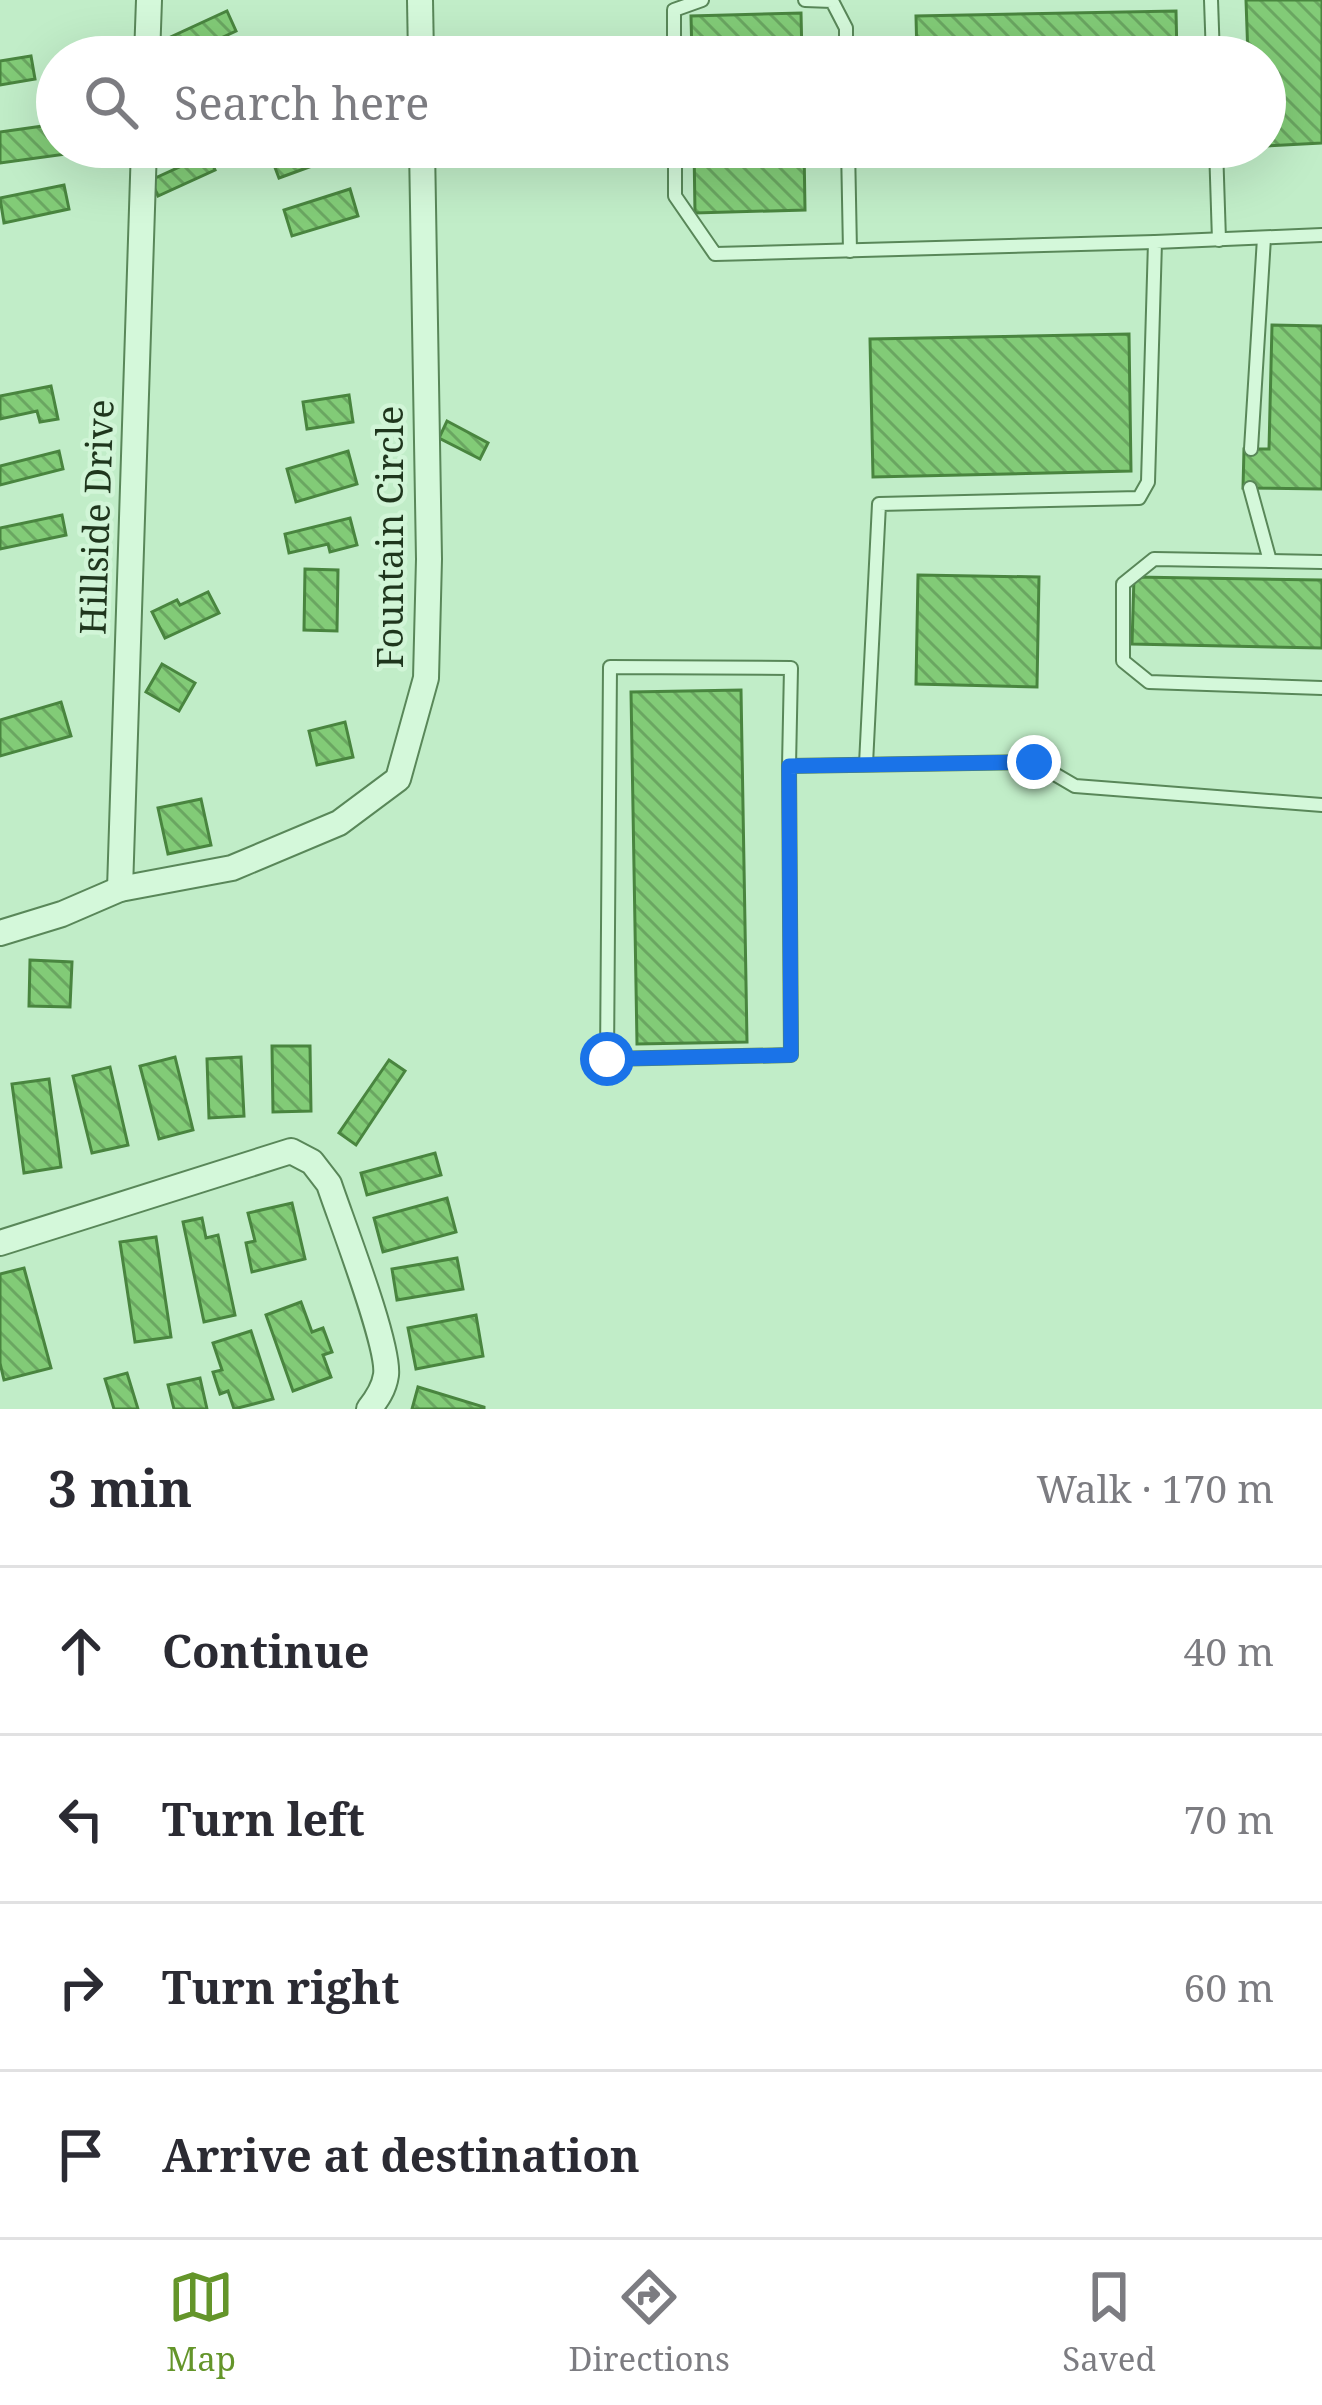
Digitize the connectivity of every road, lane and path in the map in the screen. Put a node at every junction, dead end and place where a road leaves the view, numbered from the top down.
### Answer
1 (149, 0) edge
2 (420, 0) edge
3 (702, 0) edge
4 (805, 0) edge
5 (849, 0) edge
6 (1210, 0) edge
7 (832, 1) edge
8 (148, 36) edge
9 (421, 36) edge
10 (674, 36) edge
11 (846, 36) edge
12 (1212, 36) edge
13 (143, 168) edge
14 (422, 168) edge
15 (675, 168) edge
16 (848, 168) edge
17 (1217, 168) edge
18 (1322, 236) edge
19 (1264, 238) junction
20 (1219, 240) junction
21 (1155, 242) junction
22 (850, 251) junction
23 (1251, 448) dead end
24 (1250, 488) dead end
25 (1270, 561) junction
26 (1322, 562) edge
27 (1322, 688) edge
28 (866, 764) junction
29 (789, 766) junction
30 (1322, 805) edge
31 (120, 889) junction
32 (0, 933) edge
33 (0, 1243) edge
34 (369, 1409) edge

1 - 8 street
2 - 9 street
3 - 10 lane
4 - 7 lane
5 - 7 lane
6 - 12 lane
7 - 11 lane
13 - 31 street, Hillside Drive
14 - 31 street, Fountain Circle
15 - 22 lane
16 - 22 lane
17 - 20 lane
18 - 19 lane
19 - 20 lane
19 - 23 lane
20 - 21 lane
21 - 22 lane
21 - 28 lane
24 - 25 lane
25 - 26 lane
25 - 27 lane
28 - 29 lane
28 - 30 lane
29 - 29 lane
31 - 32 street, Fountain Circle
33 - 34 street

